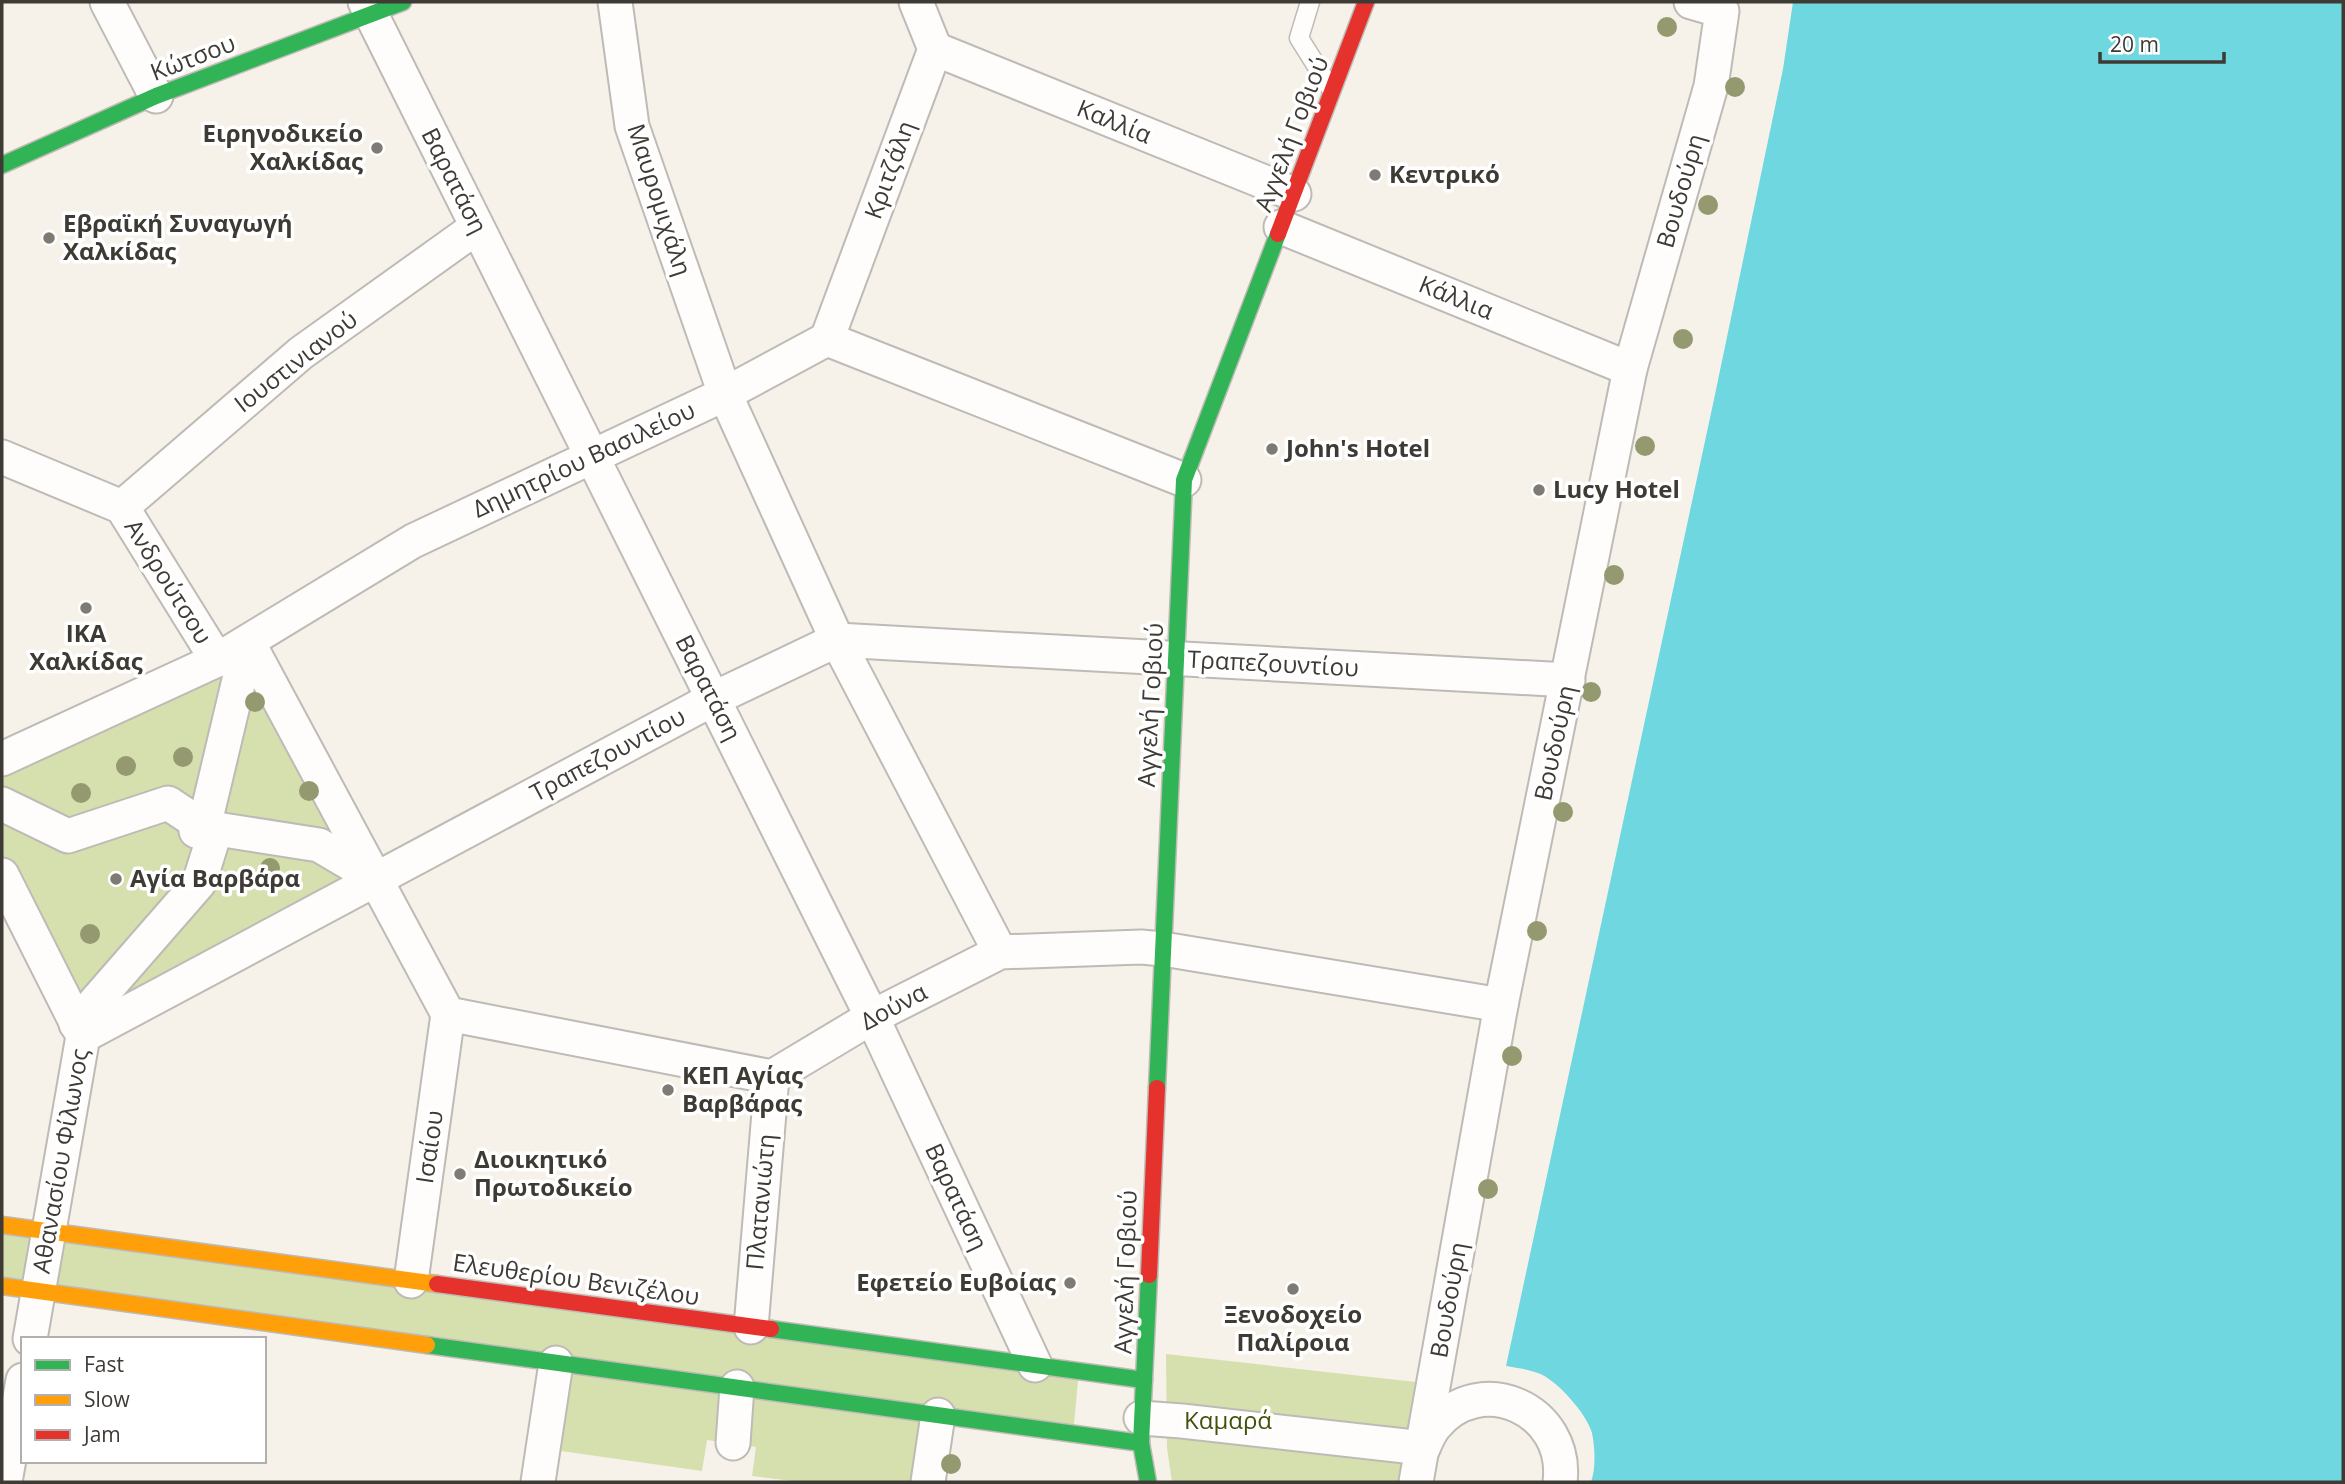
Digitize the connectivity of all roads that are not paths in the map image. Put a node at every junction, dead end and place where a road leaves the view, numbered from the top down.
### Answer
1 (107, 2) edge
2 (403, 2) edge
3 (615, 2) edge
4 (916, 2) edge
5 (1310, 2) edge
6 (1366, 2) edge
7 (1715, 5) edge
8 (368, 8) edge
9 (935, 49) junction
10 (1333, 92) junction
11 (156, 96) junction
12 (2, 165) edge
13 (1294, 194) junction
14 (1281, 227) junction
15 (477, 228) junction
16 (827, 340) junction
17 (1630, 369) junction
18 (725, 394) junction
19 (2, 457) edge
20 (592, 457) junction
21 (1184, 480) junction
22 (122, 506) junction
23 (837, 640) junction
24 (248, 642) junction
25 (1176, 658) junction
26 (217, 660) junction
27 (1567, 680) junction
28 (713, 699) junction
29 (2, 759) edge
30 (2, 804) edge
31 (201, 831) junction
32 (2, 875) edge
33 (375, 878) junction
34 (1163, 949) junction
35 (1000, 952) junction
36 (1501, 1006) junction
37 (448, 1014) junction
38 (872, 1017) junction
39 (80, 1030) junction
40 (772, 1077) junction
41 (2, 1225) edge
42 (49, 1232) junction
43 (411, 1281) junction
44 (2, 1286) edge
45 (38, 1291) junction
46 (751, 1327) junction
47 (30, 1337) edge
48 (556, 1363) junction
49 (1035, 1365) junction
50 (1144, 1380) junction
51 (737, 1387) junction
52 (21, 1391) edge
53 (938, 1415) junction
54 (1141, 1431) junction
55 (733, 1443) dead end
56 (1423, 1448) junction
57 (5, 1482) edge
58 (538, 1482) edge
59 (928, 1482) edge
60 (1148, 1482) edge
61 (1418, 1482) edge
62 (1560, 1482) edge

1 - 11 street
2 - 8 main road, Κώτσου
3 - 18 street, Μαυρομιχάλη
4 - 9 street
5 - 10 lane
6 - 10 main road, Αγγελή Γοβιού
7 - 17 street, Βουδούρη
8 - 11 main road, Κώτσου
8 - 15 street, Βαρατάση
9 - 13 street, Καλλία
9 - 16 street, Κριτζάλη
10 - 13 main road, Αγγελή Γοβιού
11 - 12 main road, Κώτσου
13 - 14 main road, Αγγελή Γοβιού
14 - 17 street, Κάλλια
14 - 21 main road, Αγγελή Γοβιού
15 - 20 street, Βαρατάση
15 - 22 street, Ιουστινιανού
16 - 18 street, Δημητρίου Βασιλείου
16 - 21 street
17 - 27 street, Βουδούρη
18 - 20 street, Δημητρίου Βασιλείου
18 - 23 street, Μαυρομιχάλη
19 - 22 street, Ανδρούτσου
20 - 24 street, Δημητρίου Βασιλείου
20 - 28 street, Βαρατάση
21 - 25 main road, Αγγελή Γοβιού
22 - 26 street, Ανδρούτσου
23 - 25 street, Τραπεζουντίου
23 - 28 street, Τραπεζουντίου
23 - 35 street, Μαυρομιχάλη
24 - 26 street, Δημητρίου Βασιλείου
24 - 31 street
24 - 33 street
25 - 27 street, Τραπεζουντίου
25 - 34 main road, Αγγελή Γοβιού
26 - 29 street, Δημητρίου Βασιλείου
27 - 36 street, Βουδούρη
28 - 33 street, Τραπεζουντίου
28 - 38 street, Βαρατάση
30 - 31 street
31 - 33 street
31 - 39 street
32 - 39 street, Αθανασίου Φίλωνος
33 - 37 street
33 - 39 street, Τραπεζουντίου
34 - 35 street, Δούνα
34 - 36 street, Δούνα
34 - 50 main road, Αγγελή Γοβιού
35 - 38 street, Δούνα
36 - 56 street, Βουδούρη
37 - 40 street
37 - 43 street, Ισαίου
38 - 40 street, Δούνα
38 - 49 street, Βαρατάση
39 - 42 street, Αθανασίου Φίλωνος
40 - 46 street, Πλατανιώτη
41 - 42 main road, Ελευθερίου Βενιζέλου
42 - 43 main road, Ελευθερίου Βενιζέλου
42 - 45 street, Αθανασίου Φίλωνος
43 - 46 main road, Ελευθερίου Βενιζέλου
44 - 45 main road
45 - 47 street, Αθανασίου Φίλωνος
45 - 48 main road
46 - 49 main road, Ελευθερίου Βενιζέλου
48 - 51 main road
48 - 58 street
49 - 50 main road, Ελευθερίου Βενιζέλου
50 - 54 main road, Αγγελή Γοβιού
51 - 53 main road
51 - 55 street
52 - 57 street
53 - 54 main road
53 - 59 street
54 - 56 street
54 - 60 main road, Αγγελή Γοβιού
56 - 61 street, Βουδούρη
56 - 62 street

